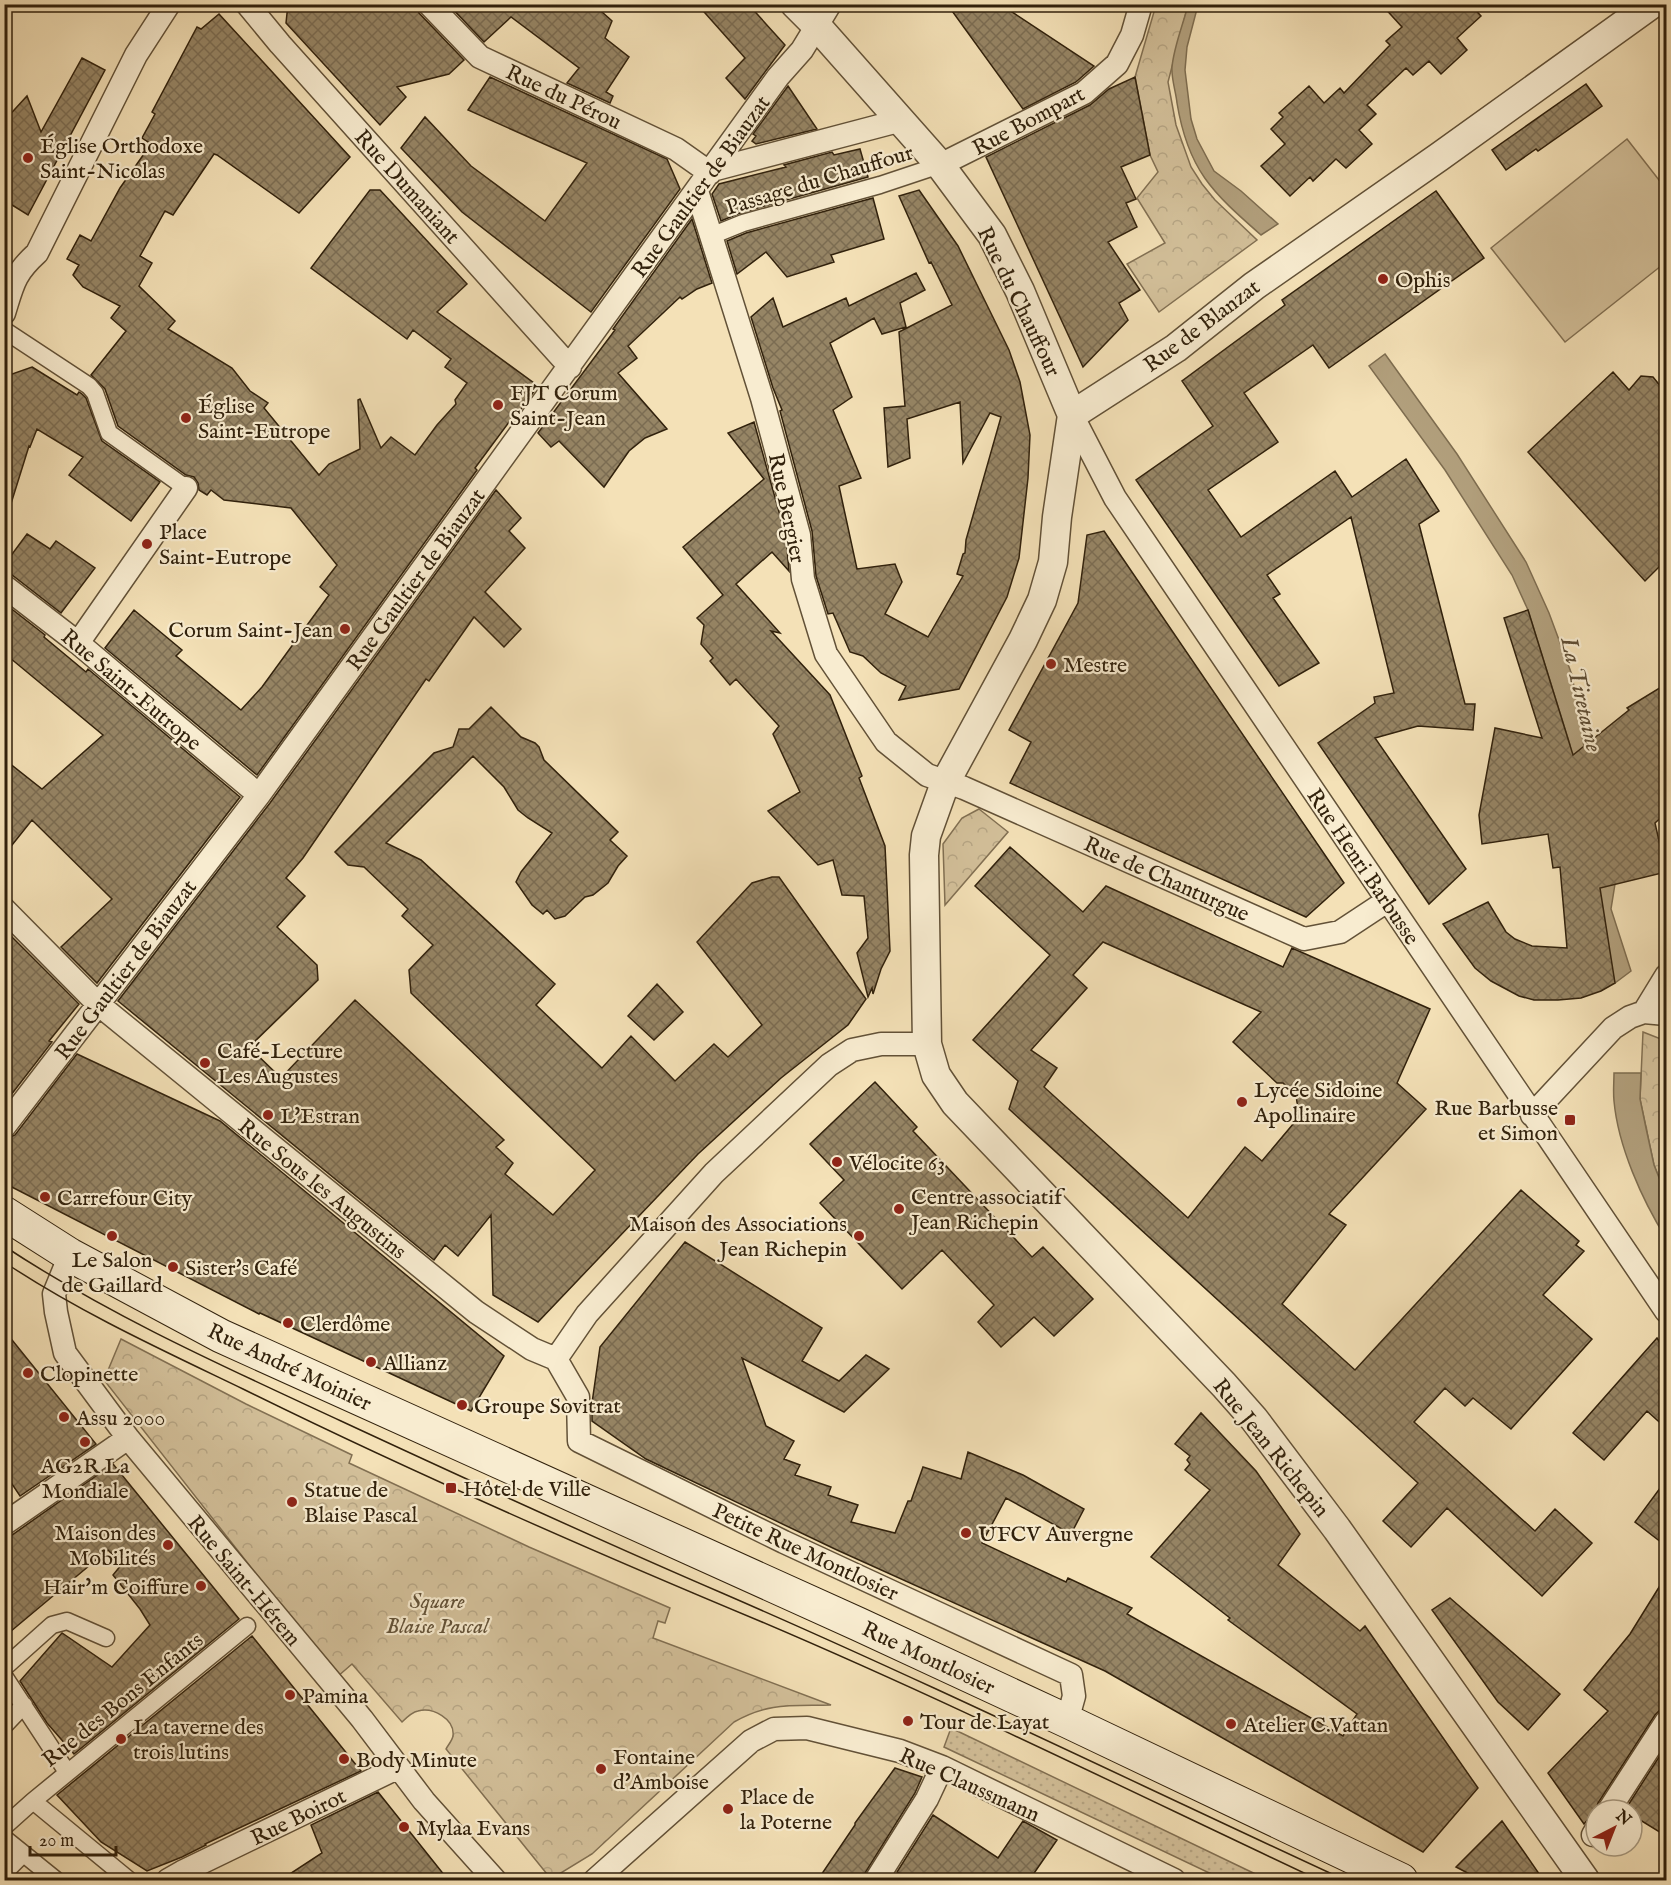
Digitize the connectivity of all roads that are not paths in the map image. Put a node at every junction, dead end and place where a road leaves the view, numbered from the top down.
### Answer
1 (169, 4) edge
2 (247, 4) edge
3 (429, 4) edge
4 (795, 4) edge
5 (1141, 4) edge
6 (1652, 4) edge
7 (823, 15) edge
8 (902, 120) junction
9 (940, 165) junction
10 (711, 171) junction
11 (697, 191) junction
12 (711, 236) junction
13 (9, 281) edge
14 (4, 313) edge
15 (4, 330) edge
16 (570, 367) junction
17 (1072, 415) junction
18 (186, 488) joint
19 (4, 586) edge
20 (78, 643) junction
21 (945, 783) junction
22 (259, 795) junction
23 (1387, 902) junction
24 (4, 909) edge
25 (1666, 976) edge
26 (98, 1004) junction
27 (1644, 1012) junction
28 (1666, 1014) edge
29 (927, 1044) junction
30 (1532, 1115) junction
31 (4, 1127) edge
32 (4, 1214) edge
33 (70, 1255) junction
34 (1666, 1311) edge
35 (556, 1359) junction
36 (128, 1438) junction
37 (585, 1501) joint
38 (4, 1524) edge
39 (247, 1626) dead end
40 (106, 1638) dead end
41 (4, 1668) edge
42 (4, 1676) edge
43 (24, 1705) junction
44 (1067, 1720) junction
45 (1666, 1722) edge
46 (4, 1726) edge
47 (74, 1766) junction
48 (942, 1767) junction
49 (397, 1768) junction
50 (1617, 1798) edge
51 (36, 1804) junction
52 (4, 1827) edge
53 (5, 1839) edge
54 (23, 1854) junction
55 (4, 1873) edge
56 (885, 1877) edge
57 (56, 1881) edge
58 (129, 1881) edge
59 (168, 1881) edge
60 (495, 1881) edge
61 (596, 1881) edge
62 (1174, 1881) edge
63 (1401, 1881) edge
64 (1585, 1881) edge

1 - 13 street
2 - 16 street, Rue Dumaniant
3 - 10 street, Rue du Pérou
4 - 7 street, Rue du Chauffour
5 - 9 street, Rue Bompart
6 - 17 street, Rue de Blanzat
7 - 8 street, Rue du Chauffour
7 - 10 street, Rue Gaultier de Biauzat
8 - 9 street, Rue du Chauffour
8 - 10 street
9 - 12 street, Passage du Chauffour
9 - 17 street, Rue du Chauffour
10 - 11 street, Rue Gaultier de Biauzat
11 - 12 street, Rue Bergier
11 - 16 street, Rue Gaultier de Biauzat
12 - 21 street, Rue Bergier
13 - 14 street
15 - 18 street
16 - 22 street, Rue Gaultier de Biauzat
17 - 21 street
17 - 23 street, Rue Henri Barbusse
18 - 20 street
19 - 20 street, Rue Saint-Eutrope
20 - 22 street, Rue Saint-Eutrope
21 - 23 street, Rue de Chanturgue
21 - 29 street, Rue Jean Richepin
22 - 26 street, Rue Gaultier de Biauzat
23 - 30 street, Rue Henri Barbusse
24 - 26 street, Rue Sous les Augustins
25 - 27 street
26 - 31 street, Rue Gaultier de Biauzat
26 - 35 street, Rue Sous les Augustins
27 - 28 street
27 - 30 street
29 - 35 street
29 - 64 street, Rue Jean Richepin
30 - 34 street, Rue Henri Barbusse
32 - 33 main road, Rue André Moinier
33 - 36 street, Rue Saint-Hérem
33 - 37 main road, Rue André Moinier
35 - 44 street, Petite Rue Montlosier
36 - 38 street
36 - 49 street, Rue Saint-Hérem
37 - 44 main road, Rue Montlosier
39 - 47 street, Rue des Bons Enfants
40 - 41 street
42 - 43 street
43 - 46 street
43 - 47 street
44 - 63 main road, Rue Montlosier
45 - 50 street
47 - 51 street, Rue des Bons Enfants
48 - 56 street
48 - 61 street, Rue Claussmann
48 - 62 street, Rue Claussmann
49 - 59 street, Rue Boirot
49 - 60 street, Rue Saint-Hérem
51 - 52 street, Rue des Bons Enfants
51 - 58 street
53 - 54 street
54 - 55 street
54 - 57 street

